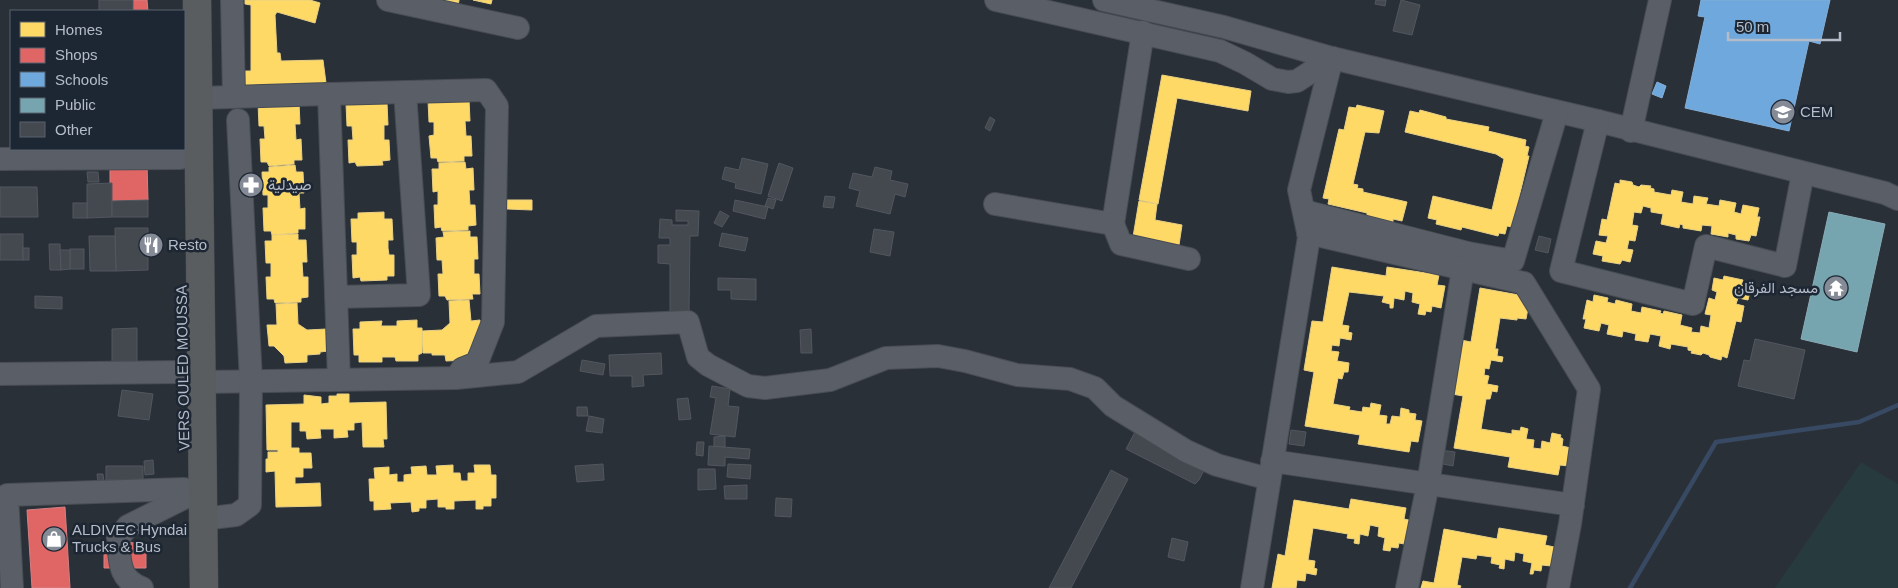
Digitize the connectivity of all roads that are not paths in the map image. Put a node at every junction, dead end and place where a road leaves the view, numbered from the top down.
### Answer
1 (197, 0) edge
2 (232, 0) edge
3 (388, 0) edge
4 (996, 0) edge
5 (1104, 0) edge
6 (1660, 0) edge
7 (420, 4) edge
8 (518, 28) dead end
9 (1143, 32) junction
10 (1332, 58) junction
11 (406, 92) junction
12 (329, 94) junction
13 (234, 96) junction
14 (198, 98) junction
15 (1557, 112) junction
16 (238, 120) dead end
17 (1598, 121) junction
18 (1630, 130) junction
19 (180, 153) edge
20 (0, 159) edge
21 (1803, 173) junction
22 (1898, 199) edge
23 (995, 204) dead end
24 (1304, 211) junction
25 (1113, 224) junction
26 (1308, 233) junction
27 (1189, 259) dead end
28 (1462, 269) junction
29 (336, 297) junction
30 (0, 374) edge
31 (192, 377) junction
32 (456, 378) junction
33 (339, 380) junction
34 (252, 381) junction
35 (1271, 470) junction
36 (1428, 484) junction
37 (184, 494) junction
38 (1573, 505) junction
39 (203, 519) junction
40 (12, 588) edge
41 (142, 588) edge
42 (185, 588) edge
43 (204, 588) edge
44 (1252, 588) edge
45 (1407, 588) edge
46 (1558, 588) edge

1 - 14 highway
2 - 13 street
3 - 7 street
4 - 9 street
5 - 10 street
6 - 18 street
7 - 8 street
9 - 10 street
9 - 25 street
10 - 15 street
10 - 24 street
11 - 12 street
11 - 29 street
11 - 32 street
12 - 13 street
12 - 29 street
13 - 14 street
14 - 31 highway
15 - 17 street
15 - 24 street
16 - 34 street
17 - 18 street
17 - 21 street
18 - 21 street
19 - 20 street
19 - 31 highway, VERS OULED MOUSSA
21 - 22 street
23 - 25 street
24 - 26 street
25 - 27 street
26 - 28 street
26 - 35 street
28 - 36 street
28 - 38 street
29 - 33 street
30 - 31 street
31 - 34 street
31 - 37 highway, VERS OULED MOUSSA
31 - 39 highway
32 - 33 street
32 - 35 street
33 - 34 street
34 - 39 street
35 - 36 street
35 - 44 street
36 - 38 street
36 - 45 street
37 - 40 street
37 - 41 street
37 - 42 highway, VERS OULED MOUSSA
38 - 46 street
39 - 43 highway

